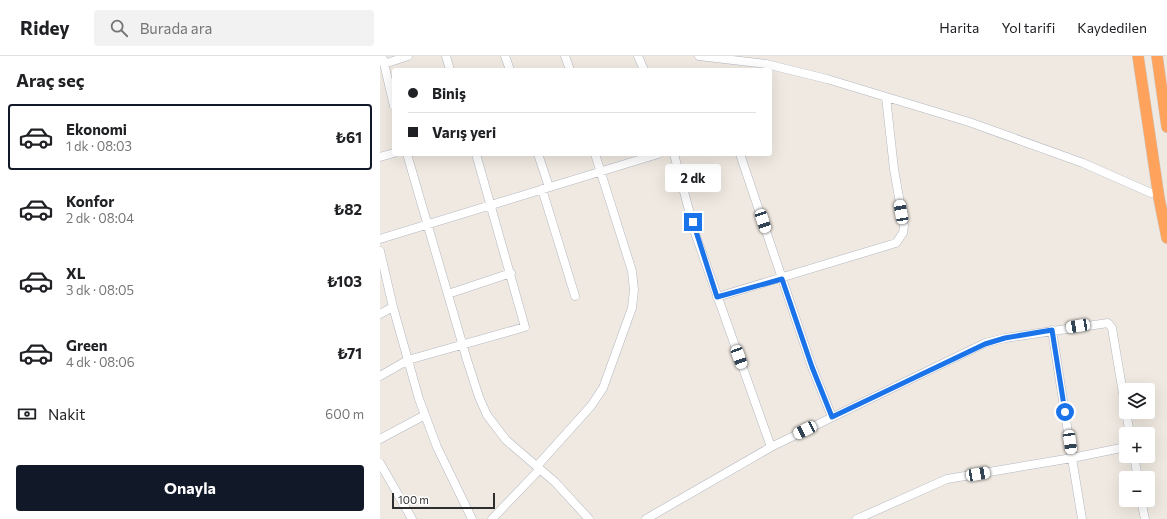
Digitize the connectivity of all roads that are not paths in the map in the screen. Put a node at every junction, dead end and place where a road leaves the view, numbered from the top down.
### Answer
1 (408, 56) edge
2 (446, 56) edge
3 (505, 56) edge
4 (566, 56) edge
5 (638, 56) edge
6 (699, 56) edge
7 (1138, 56) edge
8 (1157, 56) edge
9 (382, 60) edge
10 (762, 63) edge
11 (449, 68) edge
12 (509, 68) edge
13 (569, 68) edge
14 (643, 68) edge
15 (886, 97) junction
16 (392, 98) edge
17 (1167, 127) edge
18 (392, 154) edge
19 (408, 156) edge
20 (477, 156) edge
21 (538, 156) edge
22 (596, 156) edge
23 (652, 156) edge
24 (675, 156) edge
25 (741, 156) edge
26 (380, 157) edge
27 (600, 173) junction
28 (546, 188) junction
29 (1151, 193) dead end
30 (490, 204) junction
31 (427, 226) junction
32 (1167, 238) edge
33 (380, 239) edge
34 (380, 256) edge
35 (511, 273) junction
36 (782, 279) junction
37 (448, 294) junction
38 (575, 296) dead end
39 (717, 297) junction
40 (393, 307) junction
41 (380, 314) edge
42 (1052, 330) junction
43 (463, 345) junction
44 (408, 360) junction
45 (380, 376) edge
46 (1121, 383) edge
47 (425, 415) junction
48 (832, 417) junction
49 (380, 439) edge
50 (771, 447) junction
51 (1119, 448) edge
52 (1072, 458) junction
53 (380, 463) edge
54 (539, 468) junction
55 (1142, 507) edge
56 (655, 517) edge
57 (412, 519) edge
58 (472, 519) edge
59 (492, 519) edge
60 (589, 519) edge
61 (646, 519) edge
62 (857, 519) edge
63 (1082, 519) edge
64 (1145, 519) edge

1 - 9 street
2 - 11 street
3 - 12 street
4 - 13 street
5 - 14 street
6 - 10 street
7 - 32 highway
8 - 17 highway
9 - 16 street
10 - 15 street
15 - 29 street
15 - 36 street
18 - 26 street
19 - 31 street
20 - 30 street
21 - 28 street
22 - 27 street
23 - 27 street
24 - 39 street
25 - 36 street
27 - 28 street
27 - 54 street
28 - 30 street
28 - 38 street
30 - 31 street
30 - 35 street
31 - 33 street
31 - 37 street
34 - 40 street
35 - 37 street
35 - 43 street
36 - 39 street
36 - 48 street
37 - 43 street
39 - 50 street
40 - 41 street
40 - 44 street
42 - 46 street
42 - 48 street
42 - 52 street
43 - 44 street
43 - 54 street
44 - 45 street
44 - 47 street
47 - 49 street
47 - 58 street
48 - 50 street
50 - 56 street
51 - 52 street
52 - 62 street
52 - 63 street
53 - 57 street
54 - 59 street
54 - 60 street
55 - 64 street
56 - 61 street

